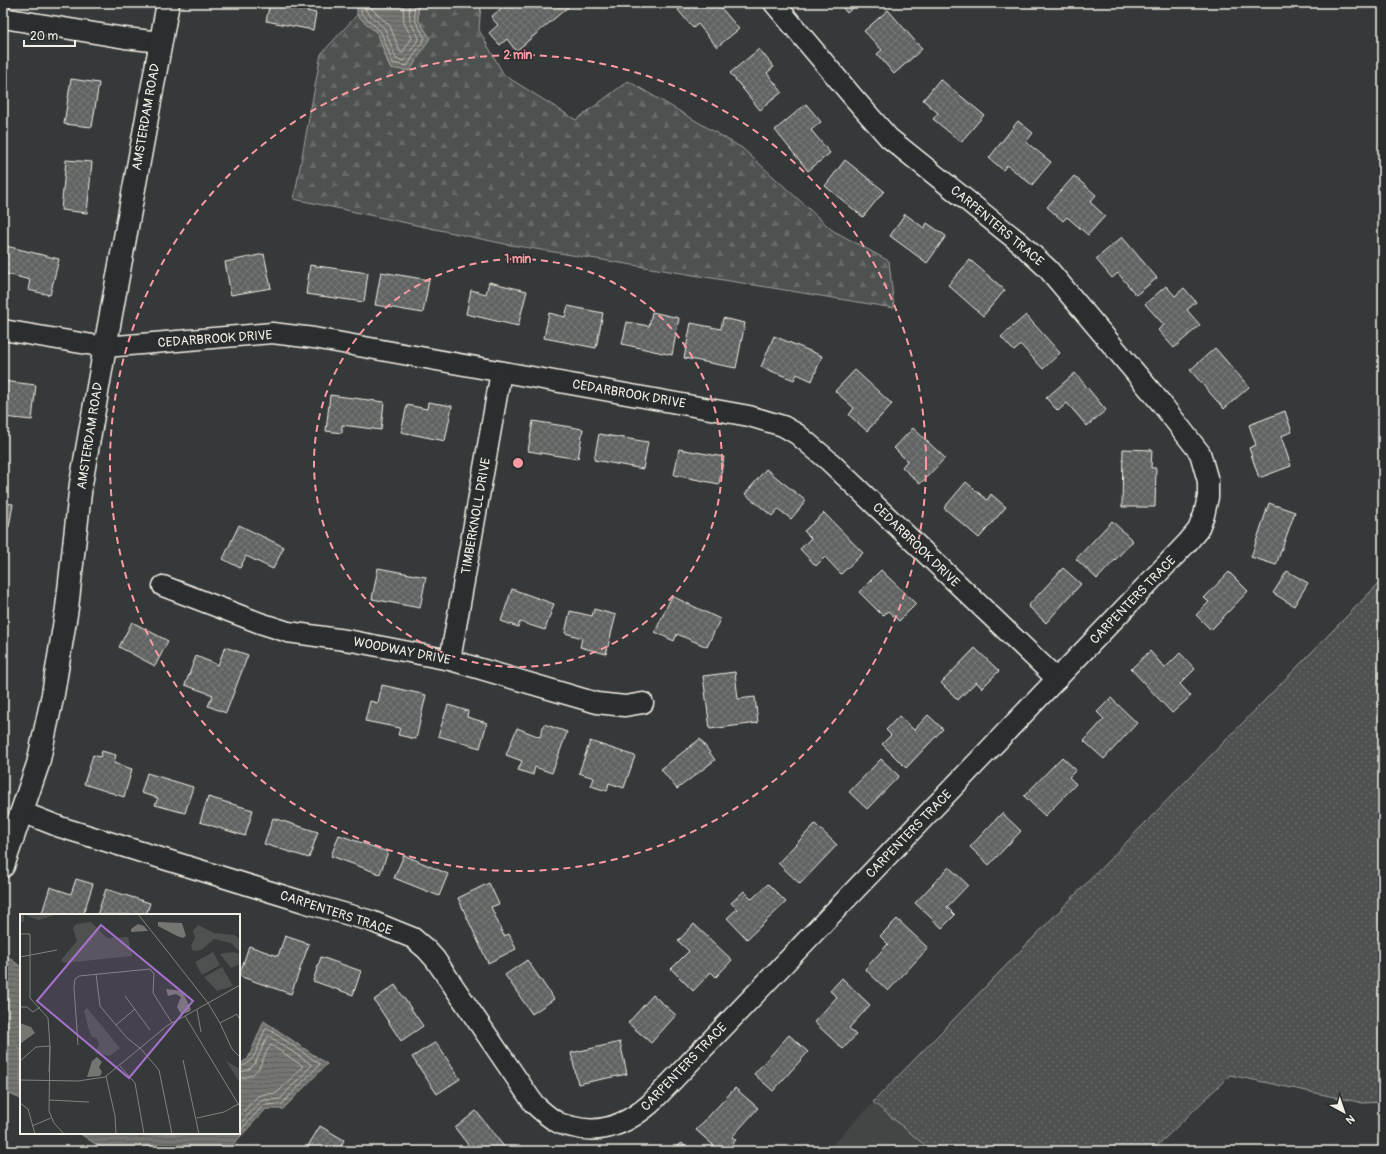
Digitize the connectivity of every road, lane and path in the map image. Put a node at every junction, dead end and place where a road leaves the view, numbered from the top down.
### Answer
1 (168, 3) edge
2 (774, 3) edge
3 (3, 18) edge
4 (160, 42) junction
5 (3, 330) edge
6 (105, 347) junction
7 (501, 372) junction
8 (163, 586) dead end
9 (450, 660) junction
10 (1057, 679) junction
11 (643, 703) dead end
12 (22, 812) junction
13 (3, 866) edge

1 - 4 main road, AMSTERDAM ROAD
2 - 10 street, CARPENTERS TRACE
3 - 4 street
4 - 6 main road, AMSTERDAM ROAD
5 - 6 street, CEDARBROOK DRIVE
6 - 7 street, CEDARBROOK DRIVE
6 - 12 main road, AMSTERDAM ROAD
7 - 9 street, TIMBERKNOLL DRIVE
7 - 10 street, CEDARBROOK DRIVE
8 - 9 street, WOODWAY DRIVE
9 - 11 street, WOODWAY DRIVE
10 - 12 street, CARPENTERS TRACE
12 - 13 main road, AMSTERDAM ROAD

